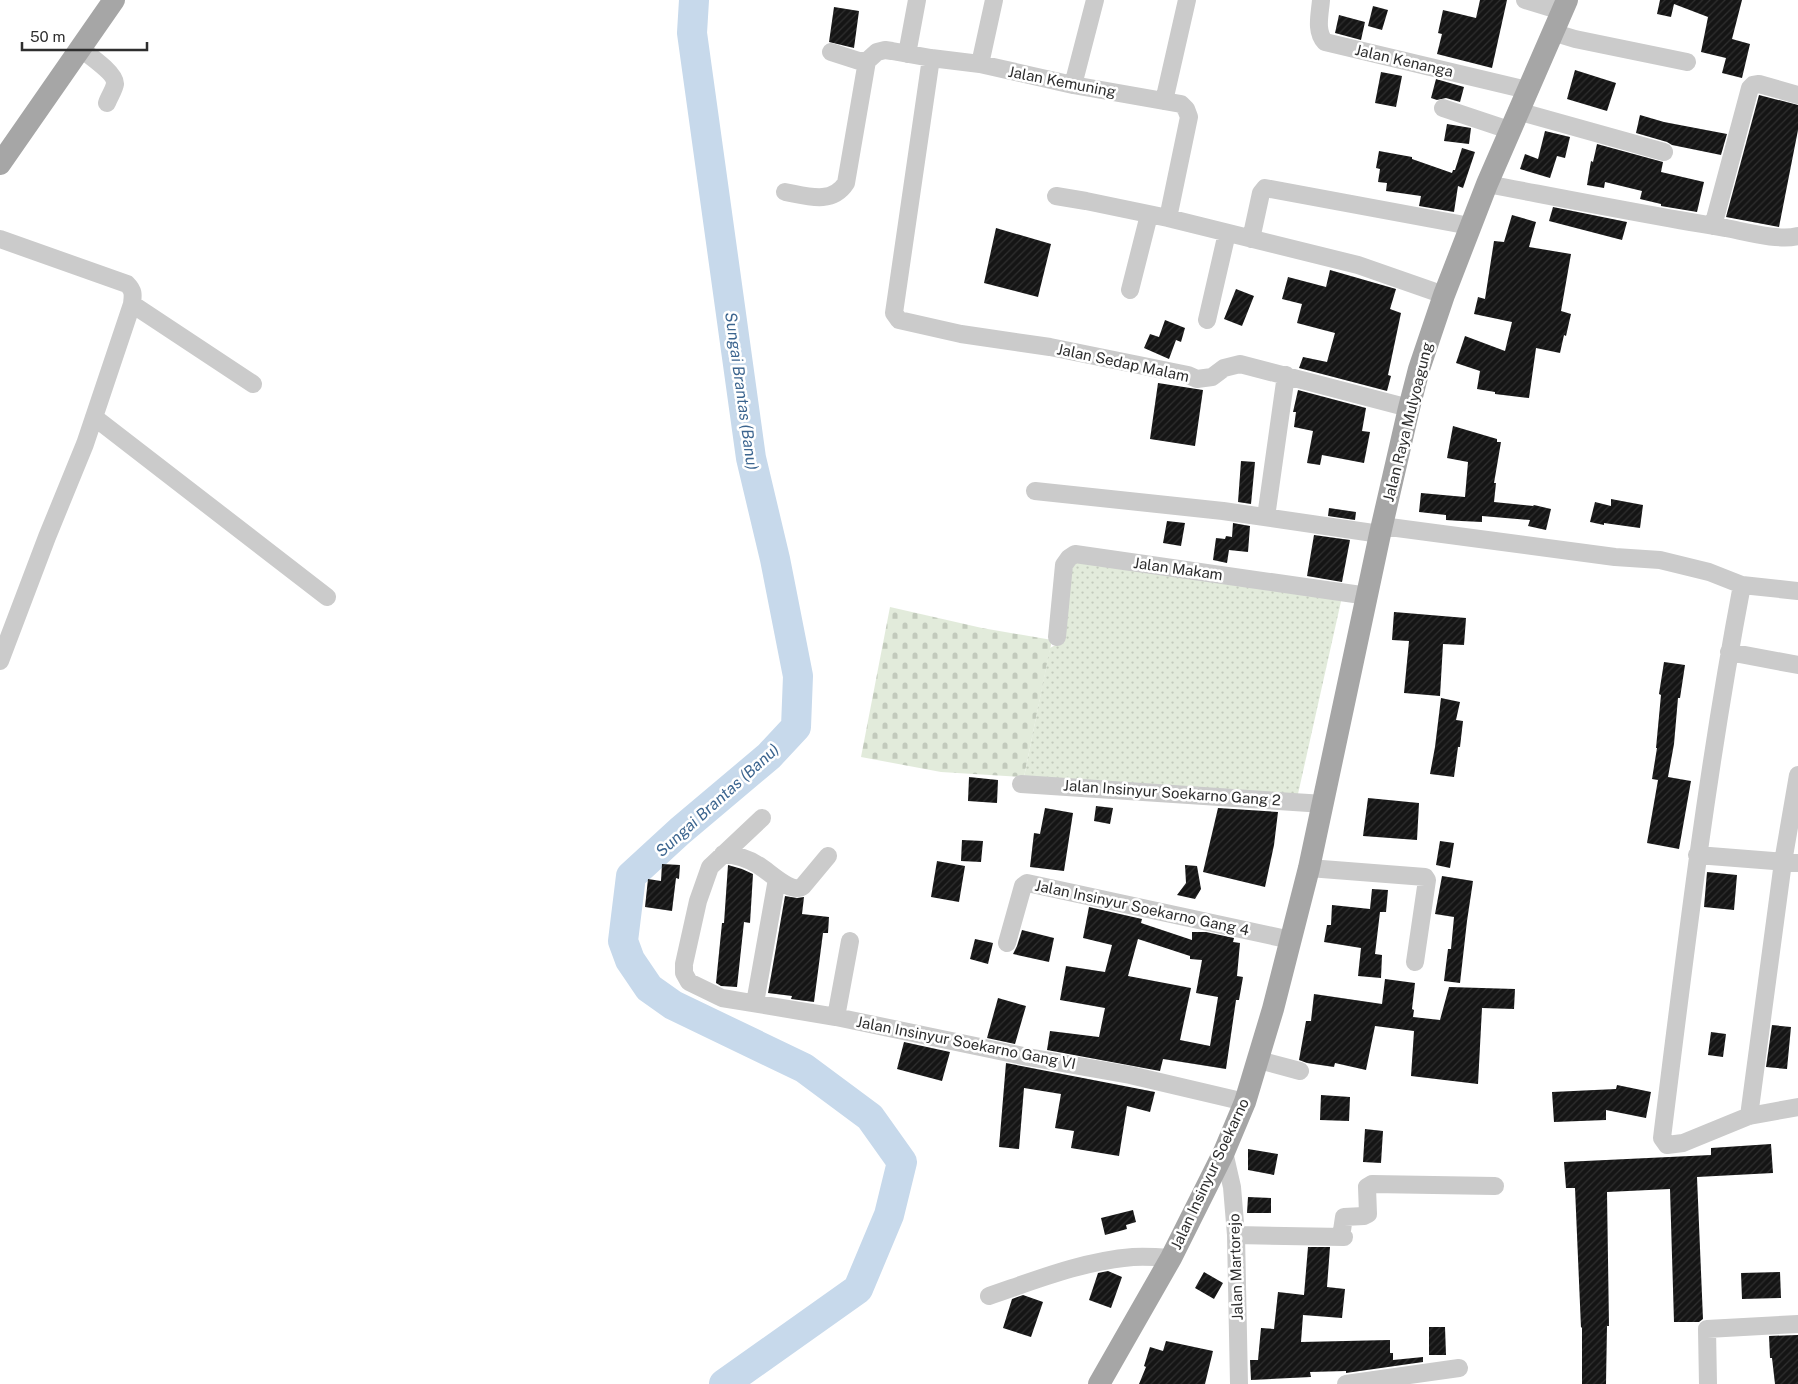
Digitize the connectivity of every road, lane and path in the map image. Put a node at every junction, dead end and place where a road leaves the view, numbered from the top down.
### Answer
1 (114, 0) edge
2 (917, 0) edge
3 (994, 0) edge
4 (1095, 0) edge
5 (1187, 0) edge
6 (1321, 0) edge
7 (1525, 0) edge
8 (1564, 6) edge
9 (1552, 32) junction
10 (82, 49) junction
11 (831, 52) dead end
12 (907, 54) junction
13 (931, 58) junction
14 (867, 61) junction
15 (1687, 62) dead end
16 (980, 64) junction
17 (1073, 85) junction
18 (1527, 90) junction
19 (1798, 94) edge
20 (1164, 101) junction
21 (107, 103) dead end
22 (1443, 108) dead end
23 (1513, 120) junction
24 (1664, 152) dead end
25 (0, 164) edge
26 (1487, 184) junction
27 (785, 192) dead end
28 (1056, 196) dead end
29 (1149, 215) junction
30 (1168, 218) junction
31 (1470, 226) junction
32 (1713, 226) junction
33 (1228, 233) junction
34 (1798, 236) edge
35 (0, 239) edge
36 (1251, 239) junction
37 (1130, 290) dead end
38 (1444, 295) junction
39 (132, 304) junction
40 (1207, 320) dead end
41 (1286, 375) junction
42 (253, 384) dead end
43 (1409, 408) junction
44 (94, 417) junction
45 (1036, 491) dead end
46 (1266, 517) junction
47 (1381, 530) junction
48 (1742, 586) junction
49 (1798, 592) edge
50 (1368, 596) junction
51 (327, 597) dead end
52 (1057, 637) dead end
53 (1729, 652) junction
54 (0, 660) edge
55 (1798, 665) edge
56 (1798, 775) edge
57 (1021, 784) dead end
58 (1324, 804) junction
59 (762, 818) dead end
60 (724, 854) junction
61 (1697, 855) junction
62 (828, 856) dead end
63 (1791, 862) edge
64 (1309, 868) junction
65 (776, 879) junction
66 (1290, 940) junction
67 (850, 941) dead end
68 (1007, 943) dead end
69 (1415, 962) dead end
70 (755, 1004) junction
71 (836, 1017) junction
72 (1259, 1060) junction
73 (1300, 1071) dead end
74 (1245, 1102) junction
75 (1798, 1107) edge
76 (1749, 1116) junction
77 (1224, 1152) junction
78 (1495, 1186) dead end
79 (1236, 1235) junction
80 (1171, 1258) junction
81 (989, 1296) dead end
82 (1798, 1324) edge
83 (1459, 1368) dead end
84 (1099, 1384) edge
85 (1239, 1384) edge
86 (1346, 1384) edge
87 (1708, 1384) edge

1 - 10 main road
2 - 12 street
3 - 16 street
4 - 17 street
5 - 20 street
6 - 18 street, Jalan Kenanga
7 - 8 street
8 - 9 main road, Jalan Raya Mulyoagung
9 - 15 street
9 - 18 main road, Jalan Raya Mulyoagung
10 - 21 street
10 - 25 main road
11 - 14 street
12 - 13 street, Jalan Kemuning
12 - 14 street, Jalan Kemuning
13 - 16 street, Jalan Kemuning
13 - 41 street, Jalan Sedap Malam
14 - 27 street
16 - 17 street, Jalan Kemuning
17 - 20 street, Jalan Kemuning
18 - 23 main road, Jalan Raya Mulyoagung
19 - 32 street
20 - 30 street, Jalan Kemuning
22 - 23 street
23 - 24 street
23 - 26 main road, Jalan Raya Mulyoagung
26 - 31 main road, Jalan Raya Mulyoagung
26 - 32 street
28 - 29 street
29 - 30 street
29 - 37 street
30 - 33 street
31 - 36 street
31 - 38 main road, Jalan Raya Mulyoagung
32 - 34 street
33 - 36 street
33 - 40 street
35 - 39 street
36 - 38 street
38 - 43 main road, Jalan Raya Mulyoagung
39 - 42 street
39 - 44 street
41 - 43 street, Jalan Sedap Malam
41 - 46 street
43 - 47 main road, Jalan Raya Mulyoagung
44 - 51 street
44 - 54 street
45 - 46 street
46 - 47 street
47 - 48 street
47 - 50 main road, Jalan Raya Mulyoagung
48 - 49 street
48 - 53 street
50 - 52 street, Jalan Makam
50 - 58 main road, Jalan Raya Mulyoagung
53 - 55 street
53 - 61 street
56 - 63 street
57 - 58 street, Jalan Insinyur Soekarno Gang 2
58 - 64 main road, Jalan Insinyur Soekarno
59 - 60 street
60 - 65 street
60 - 70 street, Jalan Insinyur Soekarno Gang VI
61 - 63 street
61 - 76 street
62 - 65 street
63 - 76 street
64 - 66 main road, Jalan Insinyur Soekarno
64 - 69 street
65 - 70 street
66 - 68 street, Jalan Insinyur Soekarno Gang 4
66 - 72 main road, Jalan Insinyur Soekarno
67 - 71 street
70 - 71 street, Jalan Insinyur Soekarno Gang VI
71 - 74 street, Jalan Insinyur Soekarno Gang VI
72 - 73 street
72 - 74 main road, Jalan Insinyur Soekarno
74 - 77 main road, Jalan Insinyur Soekarno
75 - 76 street
77 - 79 street, Jalan Martorejo
77 - 80 main road, Jalan Insinyur Soekarno
78 - 79 street
79 - 85 street, Jalan Martorejo
80 - 81 street
80 - 84 main road, Jalan Insinyur Soekarno
82 - 87 street
83 - 86 street

